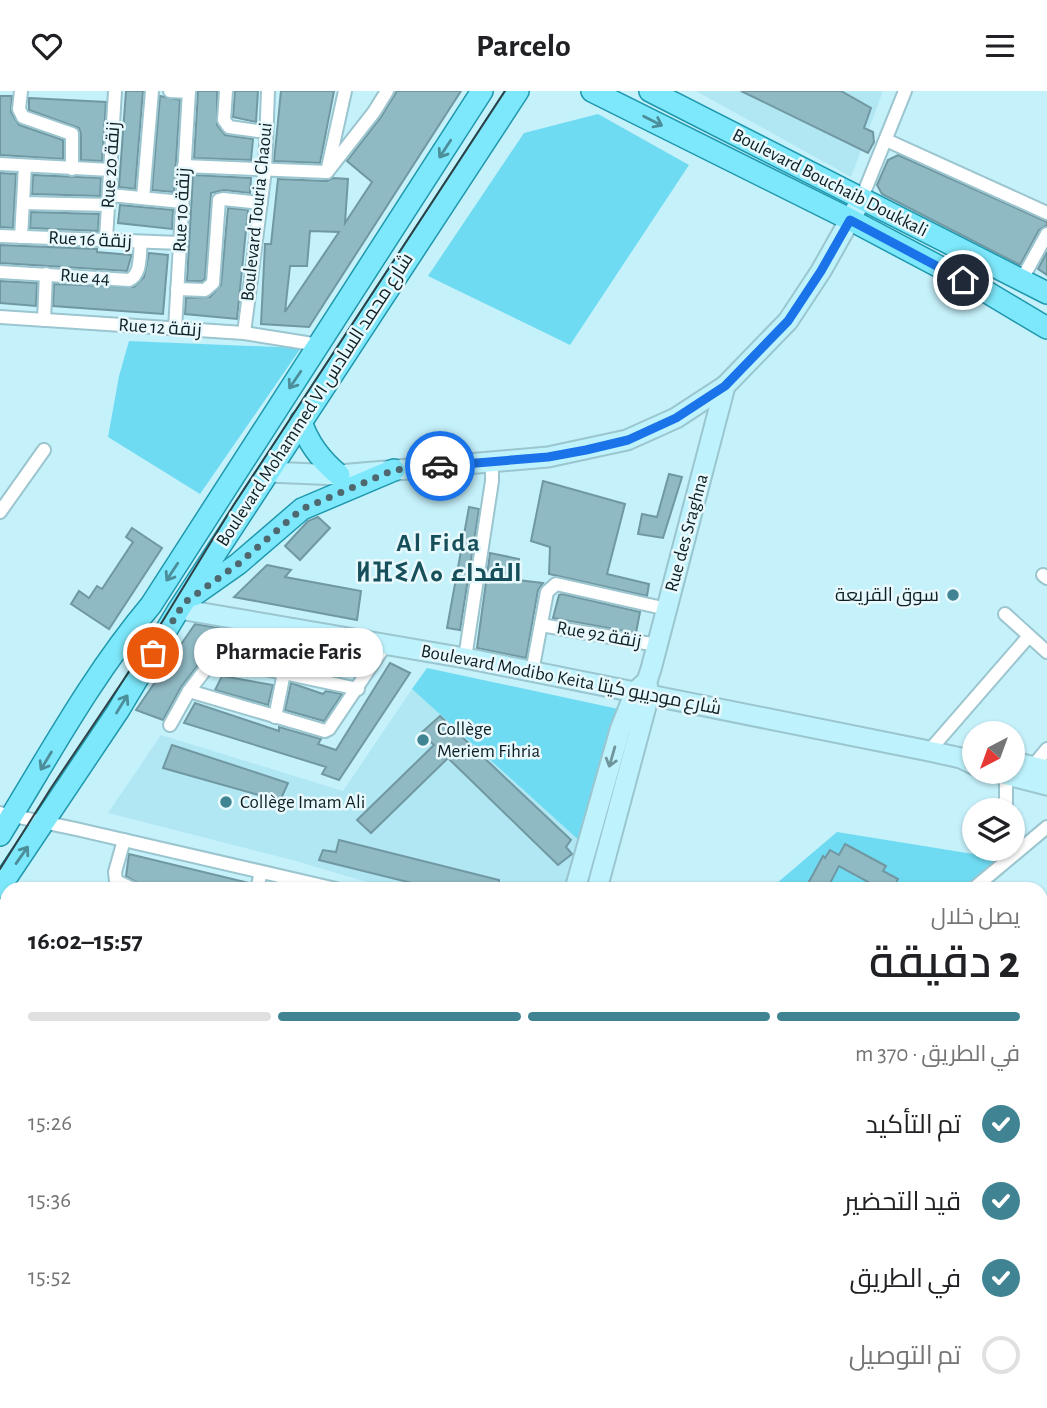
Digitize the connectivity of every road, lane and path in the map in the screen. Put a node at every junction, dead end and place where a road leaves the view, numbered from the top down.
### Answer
1 (21, 91) edge
2 (115, 91) edge
3 (152, 91) edge
4 (170, 91) edge
5 (226, 91) edge
6 (268, 91) edge
7 (345, 91) edge
8 (518, 91) edge
9 (592, 91) edge
10 (650, 91) edge
11 (905, 91) edge
12 (189, 92) edge
13 (386, 94) edge
14 (477, 96) edge
15 (265, 132) junction
16 (886, 139) junction
17 (0, 164) edge
18 (25, 166) junction
19 (184, 166) junction
20 (72, 169) junction
21 (111, 170) junction
22 (265, 170) junction
23 (327, 172) junction
24 (143, 198) junction
25 (109, 200) junction
26 (861, 200) junction
27 (182, 202) junction
28 (23, 203) junction
29 (261, 203) junction
30 (1047, 213) edge
31 (850, 220) junction
32 (1047, 234) edge
33 (0, 236) edge
34 (20, 237) junction
35 (106, 239) junction
36 (141, 243) junction
37 (180, 243) junction
38 (0, 272) edge
39 (46, 274) junction
40 (1022, 279) junction
41 (177, 289) junction
42 (1047, 293) edge
43 (0, 317) edge
44 (44, 320) junction
45 (1047, 328) edge
46 (175, 329) junction
47 (244, 333) junction
48 (319, 345) junction
49 (725, 386) junction
50 (301, 421) junction
51 (44, 450) dead end
52 (492, 462) junction
53 (394, 470) junction
54 (268, 472) junction
55 (339, 475) junction
56 (0, 512) edge
57 (182, 606) junction
58 (667, 609) junction
59 (1004, 614) dead end
60 (541, 625) junction
61 (1029, 636) junction
62 (386, 644) junction
63 (657, 645) junction
64 (1047, 652) edge
65 (465, 658) junction
66 (532, 672) junction
67 (284, 673) junction
68 (358, 689) junction
69 (644, 689) junction
70 (189, 691) junction
71 (275, 716) junction
72 (170, 725) dead end
73 (1047, 749) edge
74 (929, 751) junction
75 (962, 758) edge
76 (1040, 768) edge
77 (1026, 777) edge
78 (1047, 785) edge
79 (6, 814) edge
80 (43, 822) junction
81 (1047, 827) edge
82 (0, 835) edge
83 (124, 840) junction
84 (998, 861) edge
85 (997, 868) junction
86 (261, 872) junction
87 (3, 882) edge
88 (117, 882) edge
89 (259, 882) edge
90 (305, 882) edge
91 (577, 882) edge
92 (599, 882) edge
93 (981, 882) edge

1 - 20 street
2 - 21 street, Rue 20 زنقة
3 - 24 street
4 - 12 street
5 - 15 street
6 - 15 street, Boulevard Touria Chaoui
7 - 23 street
8 - 50 main road, Boulevard Mohammed VI شارع محمد السادس
9 -> 31 main road, Boulevard Bouchaib Doukkali
10 - 26 main road, Boulevard Bouchaib Doukkali
11 - 16 street
12 - 19 street, Rue 10 زنقة
13 - 23 street
14 -> 48 main road, Boulevard Mohammed VI شارع محمد السادس
15 - 22 street, Boulevard Touria Chaoui
16 - 26 street
16 - 30 street
17 - 18 street
18 - 20 street
18 - 28 street
19 - 22 street
19 - 27 street, Rue 10 زنقة
20 - 21 street
21 - 25 street, Rue 20 زنقة
22 - 23 street
22 - 29 street, Boulevard Touria Chaoui
24 - 25 street
24 - 27 street
25 - 28 street
25 - 35 street, Rue 20 زنقة
26 - 31 street
26 - 40 main road, Boulevard Bouchaib Doukkali
27 - 37 street, Rue 10 زنقة
28 - 34 street
29 - 41 street
29 - 47 street, Boulevard Touria Chaoui
31 - 45 main road, Boulevard Bouchaib Doukkali
31 - 49 street
32 - 40 street
33 - 34 street, Rue 16 زنقة
34 - 35 street, Rue 16 زنقة
35 - 36 street, Rue 16 زنقة
36 - 37 street, Rue 16 زنقة
36 - 39 street, Rue 44
37 - 41 street, Rue 10 زنقة
38 - 39 street, Rue 44
39 - 44 street
40 - 42 main road, Boulevard Bouchaib Doukkali
41 - 46 street, Rue 10 زنقة
43 - 44 street, Rue 12 زنقة
44 - 46 street, Rue 12 زنقة
46 - 47 street, Rue 12 زنقة
47 - 48 street, Rue 12 زنقة
48 -> 79 main road, Boulevard Mohammed VI شارع محمد السادس
49 - 52 street
49 - 58 street, Rue des Sraghna
50 - 54 main road, Boulevard Mohammed VI شارع محمد السادس
50 - 55 main road
51 - 56 street
52 - 53 street
52 - 65 street
53 - 55 street
53 - 57 main road
54 - 55 street
54 - 57 main road, Boulevard Mohammed VI شارع محمد السادس
57 - 62 street, Boulevard Modibo Keita شارع موديبو كيتا
80 -> 57 main road, Boulevard Mohammed VI شارع محمد السادس
58 - 60 street
58 - 63 street, Rue des Sraghna
59 - 61 street
60 - 63 street, Rue 92 زنقة
60 - 66 street
61 - 64 street
61 - 74 street
62 - 65 street, Boulevard Modibo Keita شارع موديبو كيتا
62 - 68 street
63 - 69 street, Rue des Sraghna
65 - 66 street, Boulevard Modibo Keita شارع موديبو كيتا
66 - 69 street, Boulevard Modibo Keita شارع موديبو كيتا
67 - 68 street
67 - 70 street
67 - 71 street
68 - 71 street
69 - 74 street, Boulevard Modibo Keita شارع موديبو كيتا
69 -> 91 street, Rue des Sraghna
69 - 92 street, Rue des Sraghna
70 - 71 street
70 - 72 street
73 - 76 street
74 - 75 street, Boulevard Modibo Keita شارع موديبو كيتا
77 - 78 street
79 - 80 street
79 - 82 main road, Boulevard Mohammed VI شارع محمد السادس
80 - 83 street
87 -> 80 main road, Boulevard Mohammed VI شارع محمد السادس
81 - 85 street
83 - 86 street
83 - 88 street
84 - 85 street
85 - 93 street
86 - 89 street
86 - 90 street

